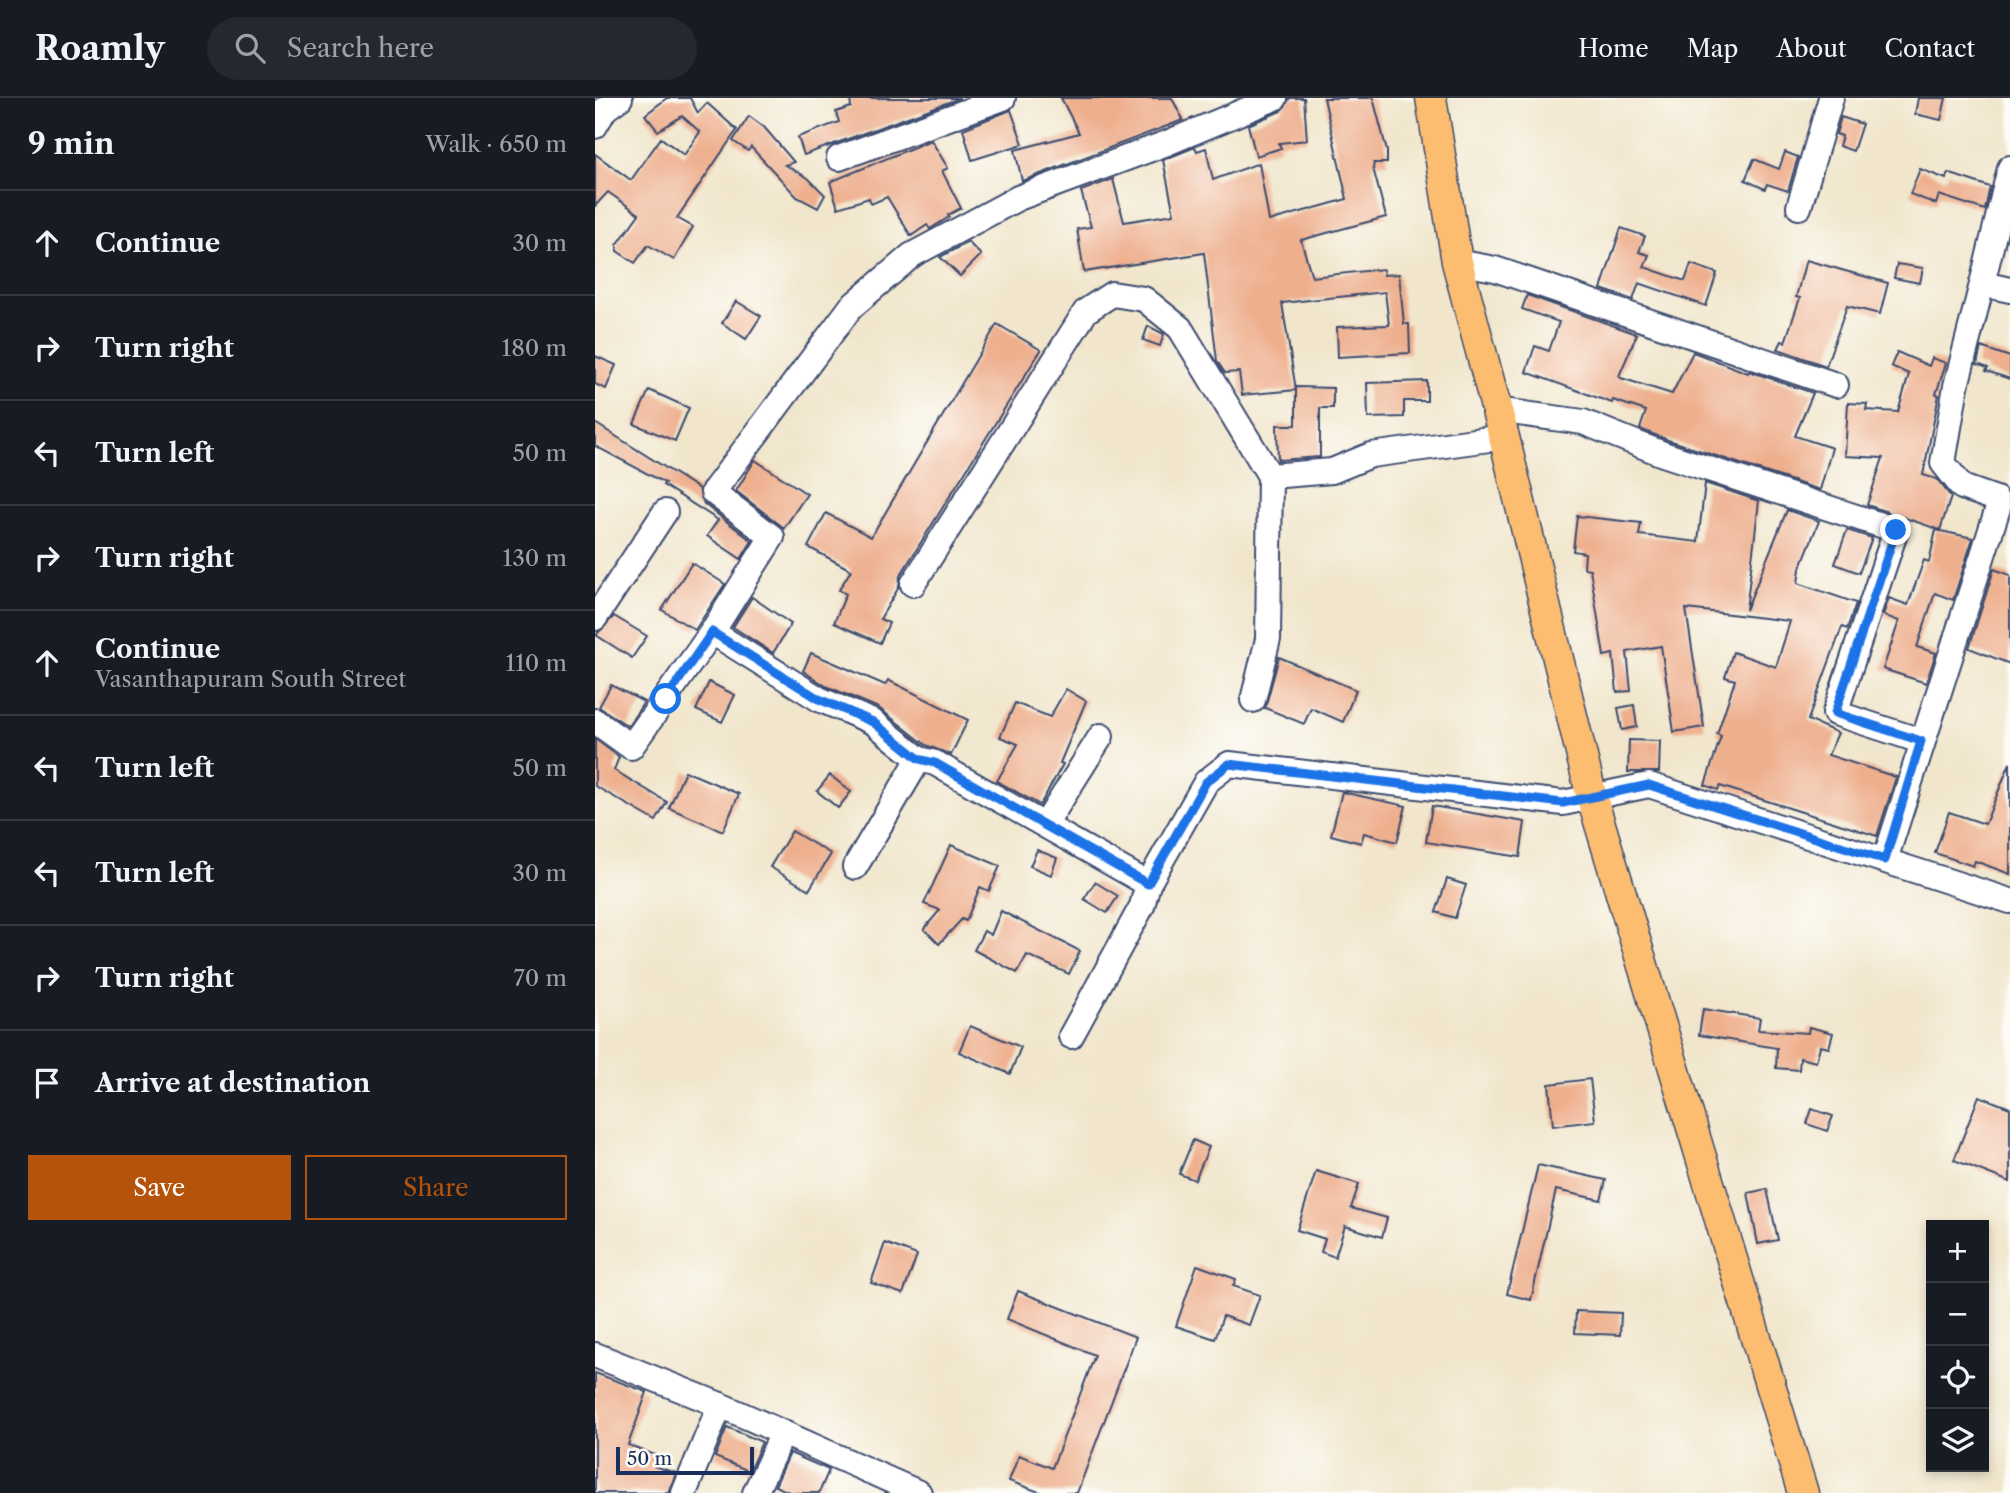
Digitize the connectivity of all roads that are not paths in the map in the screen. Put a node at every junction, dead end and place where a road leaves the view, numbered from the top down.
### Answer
1 (620, 98) edge
2 (1003, 98) edge
3 (1275, 98) edge
4 (1431, 98) edge
5 (1831, 98) edge
6 (595, 126) edge
7 (839, 158) dead end
8 (2010, 168) edge
9 (1799, 207) dead end
10 (1457, 262) junction
11 (1982, 284) junction
12 (2010, 290) edge
13 (1836, 384) dead end
14 (1500, 423) junction
15 (1270, 476) junction
16 (666, 512) dead end
17 (913, 584) dead end
18 (595, 618) edge
19 (712, 632) junction
20 (1253, 700) dead end
21 (595, 721) edge
22 (1101, 736) dead end
23 (1921, 741) junction
24 (919, 759) junction
25 (1592, 798) junction
26 (1045, 825) junction
27 (1885, 860) junction
28 (855, 867) dead end
29 (1148, 884) junction
30 (2010, 901) edge
31 (1071, 1036) dead end
32 (595, 1354) edge
33 (720, 1405) junction
34 (783, 1433) junction
35 (684, 1493) edge
36 (755, 1493) edge
37 (919, 1493) edge
38 (1803, 1493) edge

1 - 6 street
2 - 7 street
3 - 19 street
4 - 10 main road
5 - 9 street
8 - 11 street
10 - 13 street
10 - 14 main road
11 - 12 street
11 - 23 street
14 - 15 street
14 - 23 street
14 - 25 main road
15 - 17 street
15 - 20 street
16 - 18 street
19 - 21 street
19 - 24 street
22 - 26 street
23 - 27 street
24 - 26 street
24 - 28 street
25 - 27 street
25 - 29 street
25 - 38 main road
26 - 29 street
27 - 30 street
29 - 31 street
32 - 33 street
33 - 34 street
33 - 35 street
34 - 36 street
34 - 37 street

